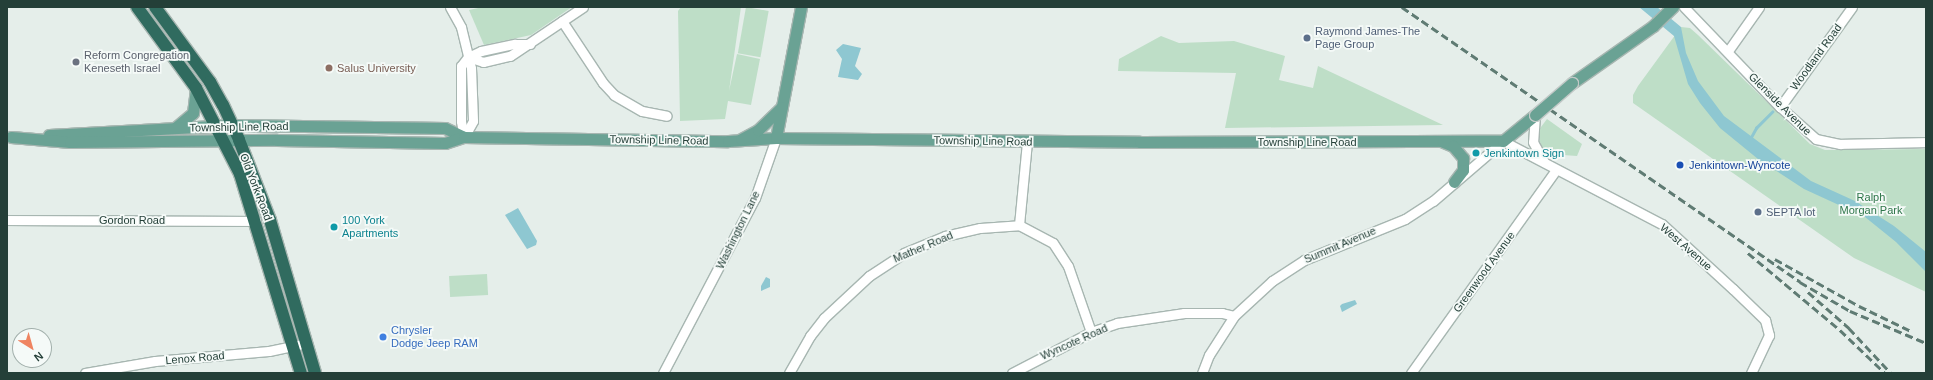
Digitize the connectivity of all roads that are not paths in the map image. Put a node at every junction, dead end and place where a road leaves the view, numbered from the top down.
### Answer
1 (137, 7) edge
2 (155, 7) edge
3 (450, 7) edge
4 (583, 7) edge
5 (802, 7) edge
6 (1684, 7) edge
7 (1759, 7) edge
8 (1852, 7) edge
9 (1671, 10) edge
10 (562, 21) junction
11 (1728, 51) junction
12 (468, 57) junction
13 (196, 88) junction
14 (782, 107) junction
15 (1780, 107) junction
16 (1536, 115) junction
17 (667, 116) dead end
18 (233, 125) junction
19 (218, 126) junction
20 (176, 128) junction
21 (9, 137) edge
22 (464, 137) junction
23 (776, 138) junction
24 (223, 140) junction
25 (240, 140) junction
26 (739, 140) junction
27 (1503, 141) junction
28 (1027, 142) junction
29 (1443, 142) junction
30 (1926, 142) edge
31 (1545, 163) junction
32 (1556, 170) junction
33 (1454, 182) junction
34 (7, 220) edge
35 (256, 220) junction
36 (1019, 225) junction
37 (1234, 316) junction
38 (1091, 332) junction
39 (306, 343) junction
40 (292, 346) junction
41 (85, 373) edge
42 (301, 373) edge
43 (316, 373) edge
44 (664, 373) edge
45 (789, 373) edge
46 (1012, 373) edge
47 (1202, 373) edge
48 (1411, 373) edge
49 (1751, 373) edge

1 - 13 highway, Old York Road
2 - 18 highway, Old York Road
3 - 12 street
4 - 10 street
5 - 14 main road, Washington Lane
6 - 11 street, Glenside Avenue
7 - 11 street
8 - 15 street, Woodland Road
9 - 16 main road, bridge
10 - 12 street
10 - 17 street
11 - 15 street, Glenside Avenue
12 - 22 street
13 - 19 highway, Old York Road
13 - 20 main road
14 - 23 main road, Washington Lane
14 - 26 main road
15 - 30 street, Glenside Avenue
16 - 27 main road
16 - 31 street
18 - 19 main road, Township Line Road
18 - 22 main road, Township Line Road
18 - 25 highway, Old York Road
19 - 20 main road, Township Line Road
19 - 24 highway, Old York Road
20 - 21 main road, Township Line Road
21 - 24 main road, Township Line Road
22 - 25 main road, Township Line Road
22 - 26 main road, Township Line Road
23 - 26 main road, Township Line Road
23 - 28 main road, Township Line Road
23 - 44 street, Washington Lane
24 - 25 main road, Township Line Road
24 - 35 highway, Old York Road
25 - 39 highway, Old York Road
27 - 29 main road, Township Line Road
27 - 31 street, West Avenue
27 - 33 street, Summit Avenue
28 - 29 main road, Township Line Road
28 - 36 street
29 - 33 main road
31 - 32 street, West Avenue
32 - 48 street, Greenwood Avenue
32 - 49 street, West Avenue
33 - 37 street, Summit Avenue
34 - 35 street, Gordon Road
35 - 40 highway, Old York Road
36 - 38 street, Mather Road
36 - 45 street, Mather Road
37 - 38 street, Wyncote Road
37 - 47 street, Summit Avenue
38 - 46 street, Wyncote Road
39 - 40 street, Lenox Road
39 - 43 highway, Old York Road
40 - 41 street, Lenox Road
40 - 42 highway, Old York Road

